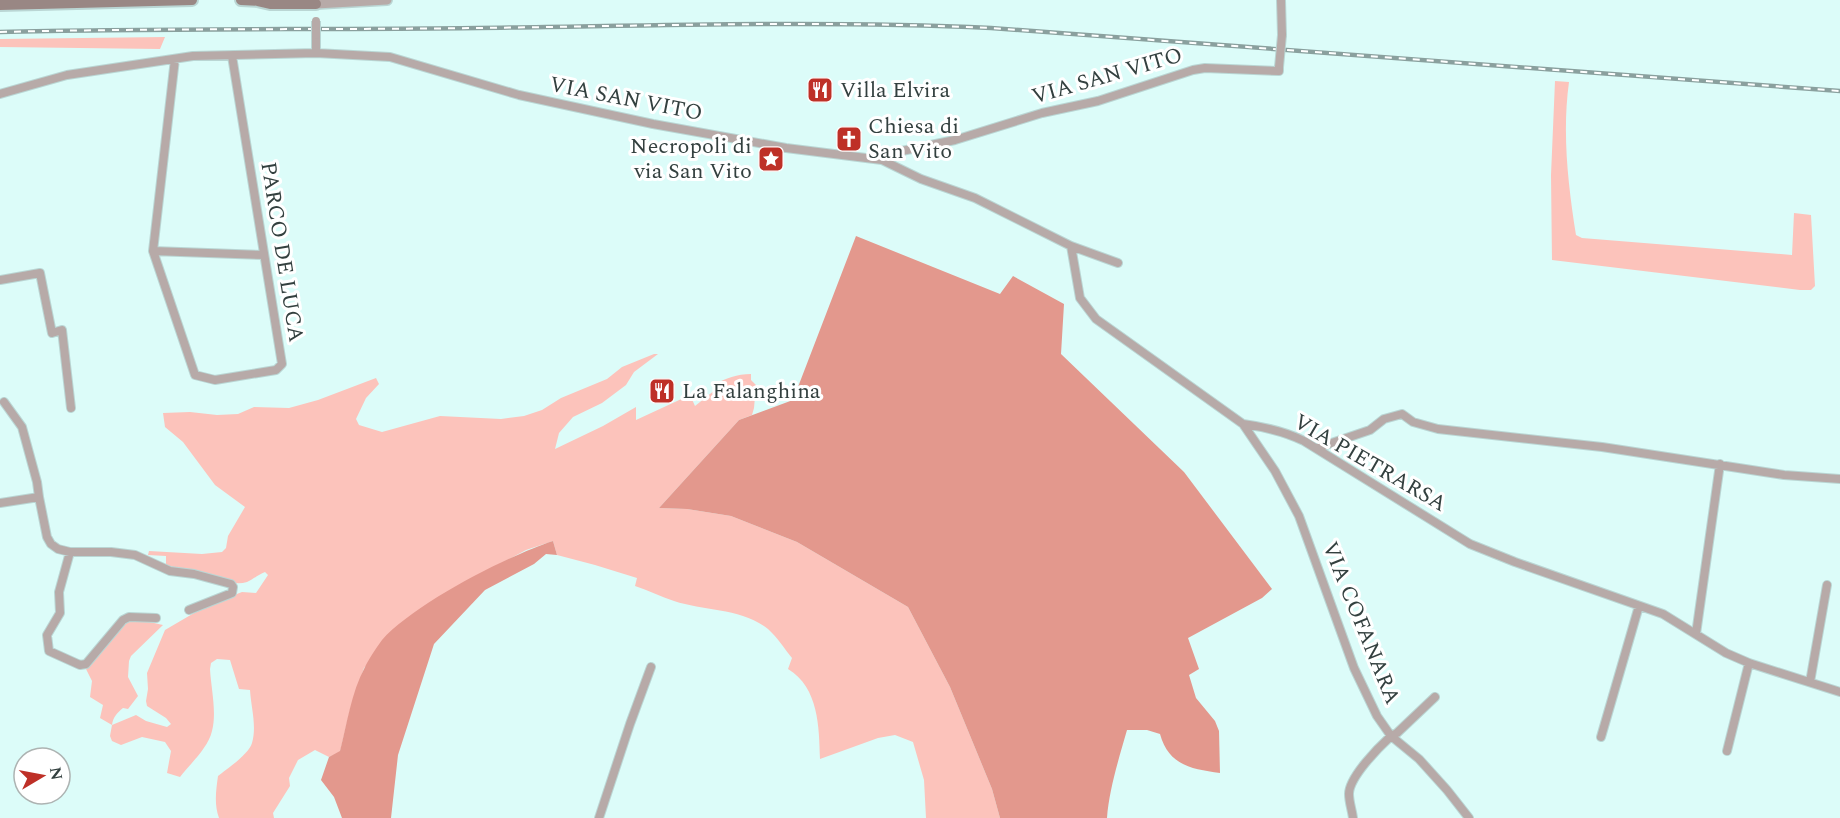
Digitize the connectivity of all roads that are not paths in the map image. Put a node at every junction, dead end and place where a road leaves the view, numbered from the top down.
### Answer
1 (192, 0) edge
2 (241, 0) edge
3 (274, 0) edge
4 (387, 0) edge
5 (1281, 0) edge
6 (257, 1) edge
7 (344, 2) edge
8 (316, 4) junction
9 (0, 5) edge
10 (316, 53) junction
11 (232, 56) junction
12 (175, 59) junction
13 (0, 94) edge
14 (882, 160) junction
15 (1071, 246) junction
16 (153, 251) junction
17 (264, 255) junction
18 (1118, 263) dead end
19 (0, 280) edge
20 (4, 402) dead end
21 (71, 408) dead end
22 (1243, 424) junction
23 (1317, 448) junction
24 (1720, 464) junction
25 (1840, 479) edge
26 (39, 496) junction
27 (0, 503) edge
28 (70, 552) junction
29 (1827, 585) dead end
30 (1639, 606) junction
31 (189, 610) dead end
32 (156, 618) dead end
33 (1696, 634) junction
34 (1749, 663) junction
35 (651, 667) dead end
36 (1810, 682) junction
37 (1840, 692) edge
38 (1435, 697) dead end
39 (1391, 736) junction
40 (1600, 737) dead end
41 (1726, 751) dead end
42 (599, 818) edge
43 (1353, 818) edge
44 (1469, 818) edge

1 - 9 main road
2 - 6 main road
3 - 6 main road
4 - 7 street
5 - 14 street, VIA SAN VITO, bridge
6 - 8 main road
7 - 8 street
8 - 10 street, bridge
10 - 11 street, VIA SAN VITO
10 - 14 street, VIA SAN VITO
11 - 12 street, VIA SAN VITO
11 - 17 street, PARCO DE LUCA
12 - 13 street, VIA SAN VITO
12 - 16 street, PARCO DE LUCA
14 - 15 street
15 - 18 street
15 - 22 street, VIA PIETRARSA
16 - 17 street
16 - 17 street, PARCO DE LUCA
19 - 21 street
20 - 26 street
22 - 23 street, VIA PIETRARSA
22 - 39 street, VIA COFANARA
23 - 24 street
23 - 30 street, VIA PIETRARSA
24 - 25 street
24 - 33 street
26 - 27 street
26 - 28 street
28 - 31 street
28 - 32 street
29 - 36 street
30 - 33 street, VIA PIETRARSA
30 - 40 street
33 - 34 street, VIA PIETRARSA
34 - 36 street, VIA PIETRARSA
34 - 41 street
35 - 42 street
36 - 37 street, VIA PIETRARSA
38 - 39 street
39 - 43 street
39 - 44 street, VIA COFANARA

